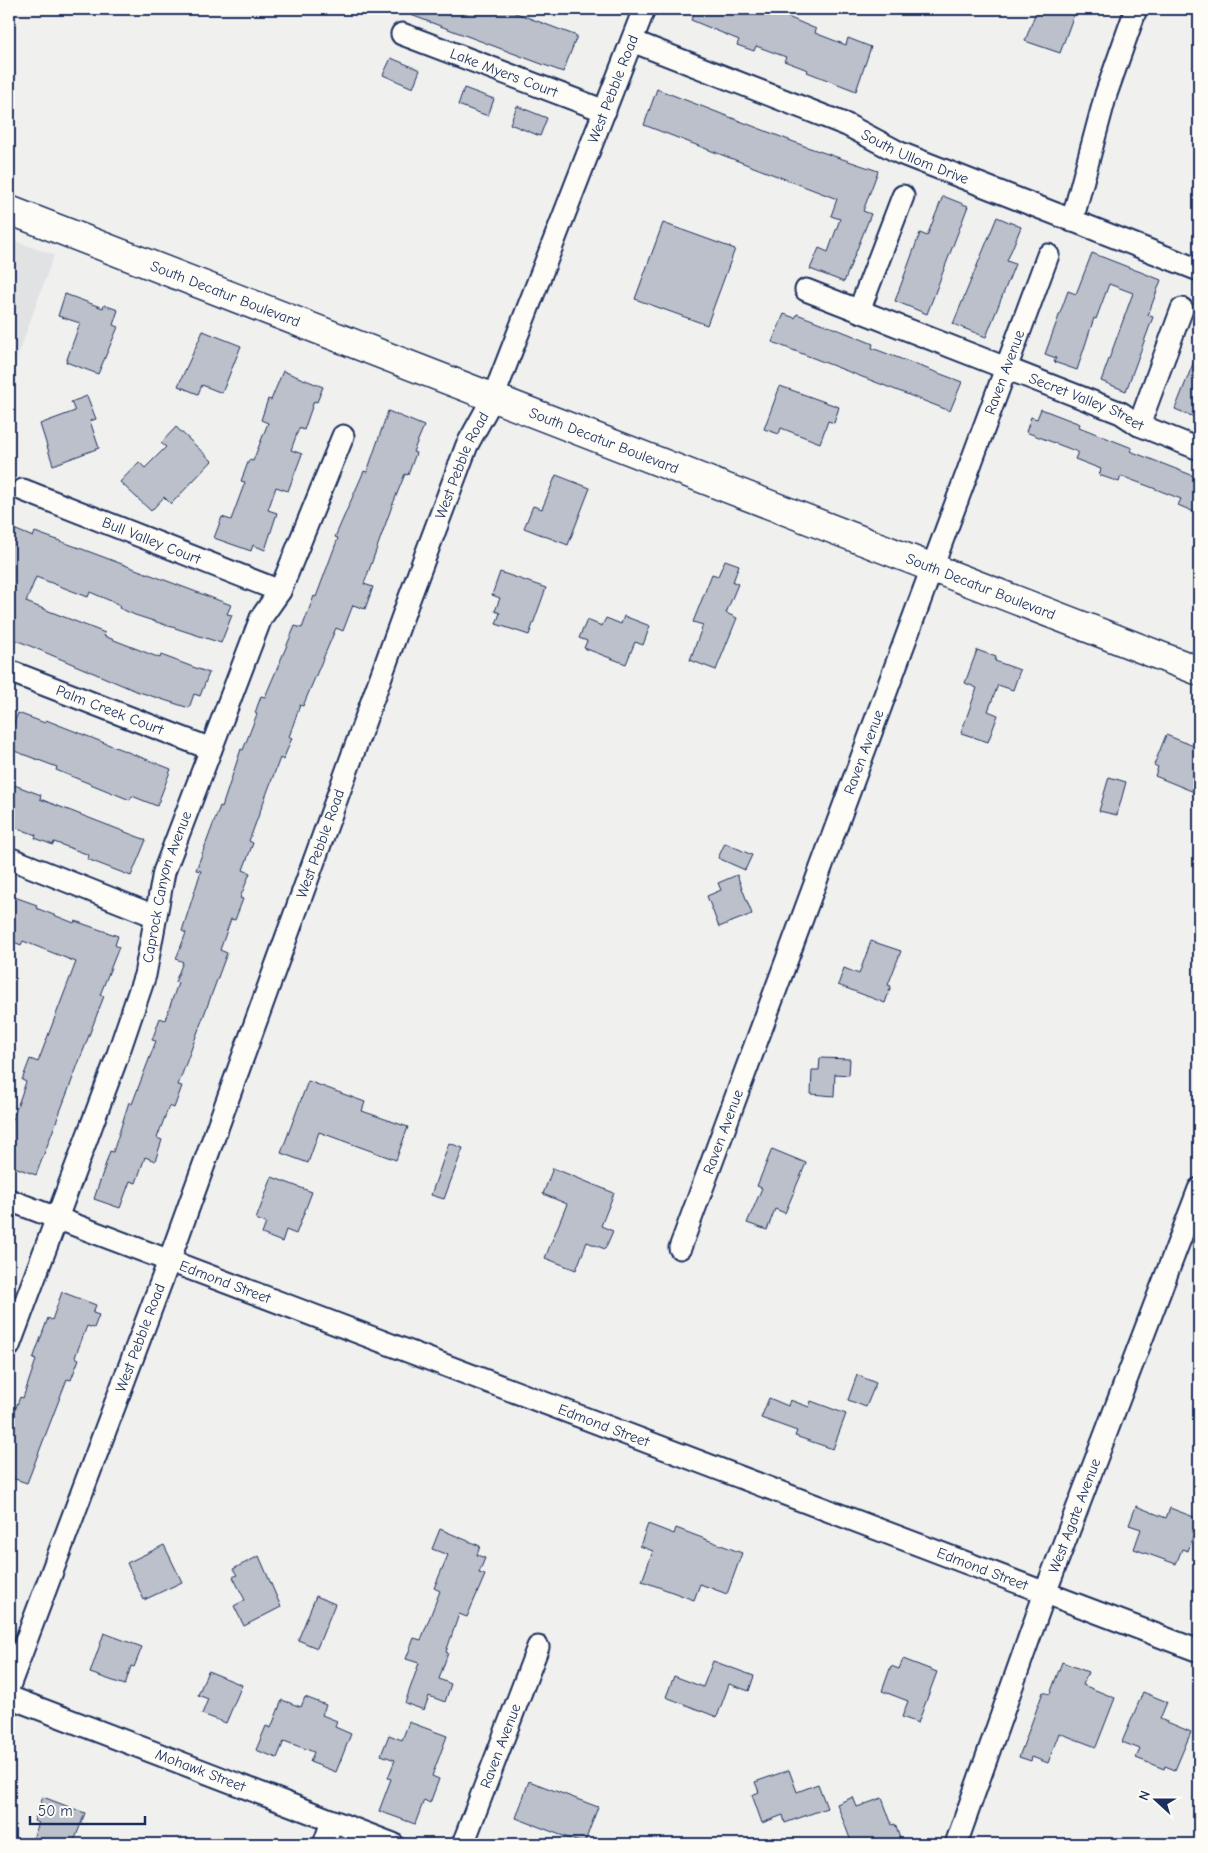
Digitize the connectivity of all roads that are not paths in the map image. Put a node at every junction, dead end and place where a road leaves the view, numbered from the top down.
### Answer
1 (644, 9) edge
2 (1136, 9) edge
3 (402, 34) dead end
4 (632, 42) junction
5 (605, 111) junction
6 (903, 196) dead end
7 (9, 210) edge
8 (1072, 221) junction
9 (1048, 256) dead end
10 (1199, 270) edge
11 (806, 290) dead end
12 (1182, 310) dead end
13 (859, 311) junction
14 (1005, 369) junction
15 (493, 398) junction
16 (1139, 425) junction
17 (343, 436) dead end
18 (1199, 449) edge
19 (23, 490) dead end
20 (932, 568) junction
21 (280, 591) junction
22 (9, 671) edge
23 (1199, 671) edge
24 (211, 749) junction
25 (9, 858) edge
26 (155, 916) junction
27 (1199, 1190) edge
28 (9, 1200) edge
29 (56, 1218) junction
30 (680, 1248) dead end
31 (169, 1261) junction
32 (9, 1346) edge
33 (1045, 1593) junction
34 (538, 1647) dead end
35 (1199, 1652) edge
36 (9, 1686) edge
37 (9, 1697) edge
38 (332, 1822) junction
39 (324, 1844) edge
40 (393, 1844) edge
41 (463, 1844) edge
42 (956, 1844) edge

1 - 4 street, West Pebble Road
2 - 8 street
3 - 5 street, Lake Myers Court
4 - 5 street, West Pebble Road
4 - 8 street, South Ullom Drive
5 - 15 street, West Pebble Road
6 - 13 street
7 - 15 main road, South Decatur Boulevard
8 - 10 street, South Ullom Drive
9 - 14 street, Raven Avenue
11 - 13 street, Secret Valley Street
12 - 16 street
13 - 14 street, Secret Valley Street
14 - 16 street, Secret Valley Street
14 - 20 street, Raven Avenue
15 - 20 main road, South Decatur Boulevard
15 - 31 street, West Pebble Road
16 - 18 street, Secret Valley Street
17 - 21 street, Caprock Canyon Avenue
19 - 21 street, Bull Valley Court
20 - 23 main road, South Decatur Boulevard
20 - 30 street, Raven Avenue
21 - 24 street, Caprock Canyon Avenue
22 - 24 street, Palm Creek Court
24 - 26 street, Caprock Canyon Avenue
25 - 26 street
26 - 29 street, Caprock Canyon Avenue
27 - 33 street, West Agate Avenue
28 - 29 street, Edmond Street
29 - 31 street, Edmond Street
29 - 32 street, Caprock Canyon Avenue
31 - 33 street, Edmond Street
31 - 36 street, West Pebble Road
33 - 35 street, Edmond Street
33 - 42 street, West Agate Avenue
34 - 41 street, Raven Avenue
37 - 38 street, Mohawk Street
38 - 39 street
38 - 40 street, Mohawk Street

